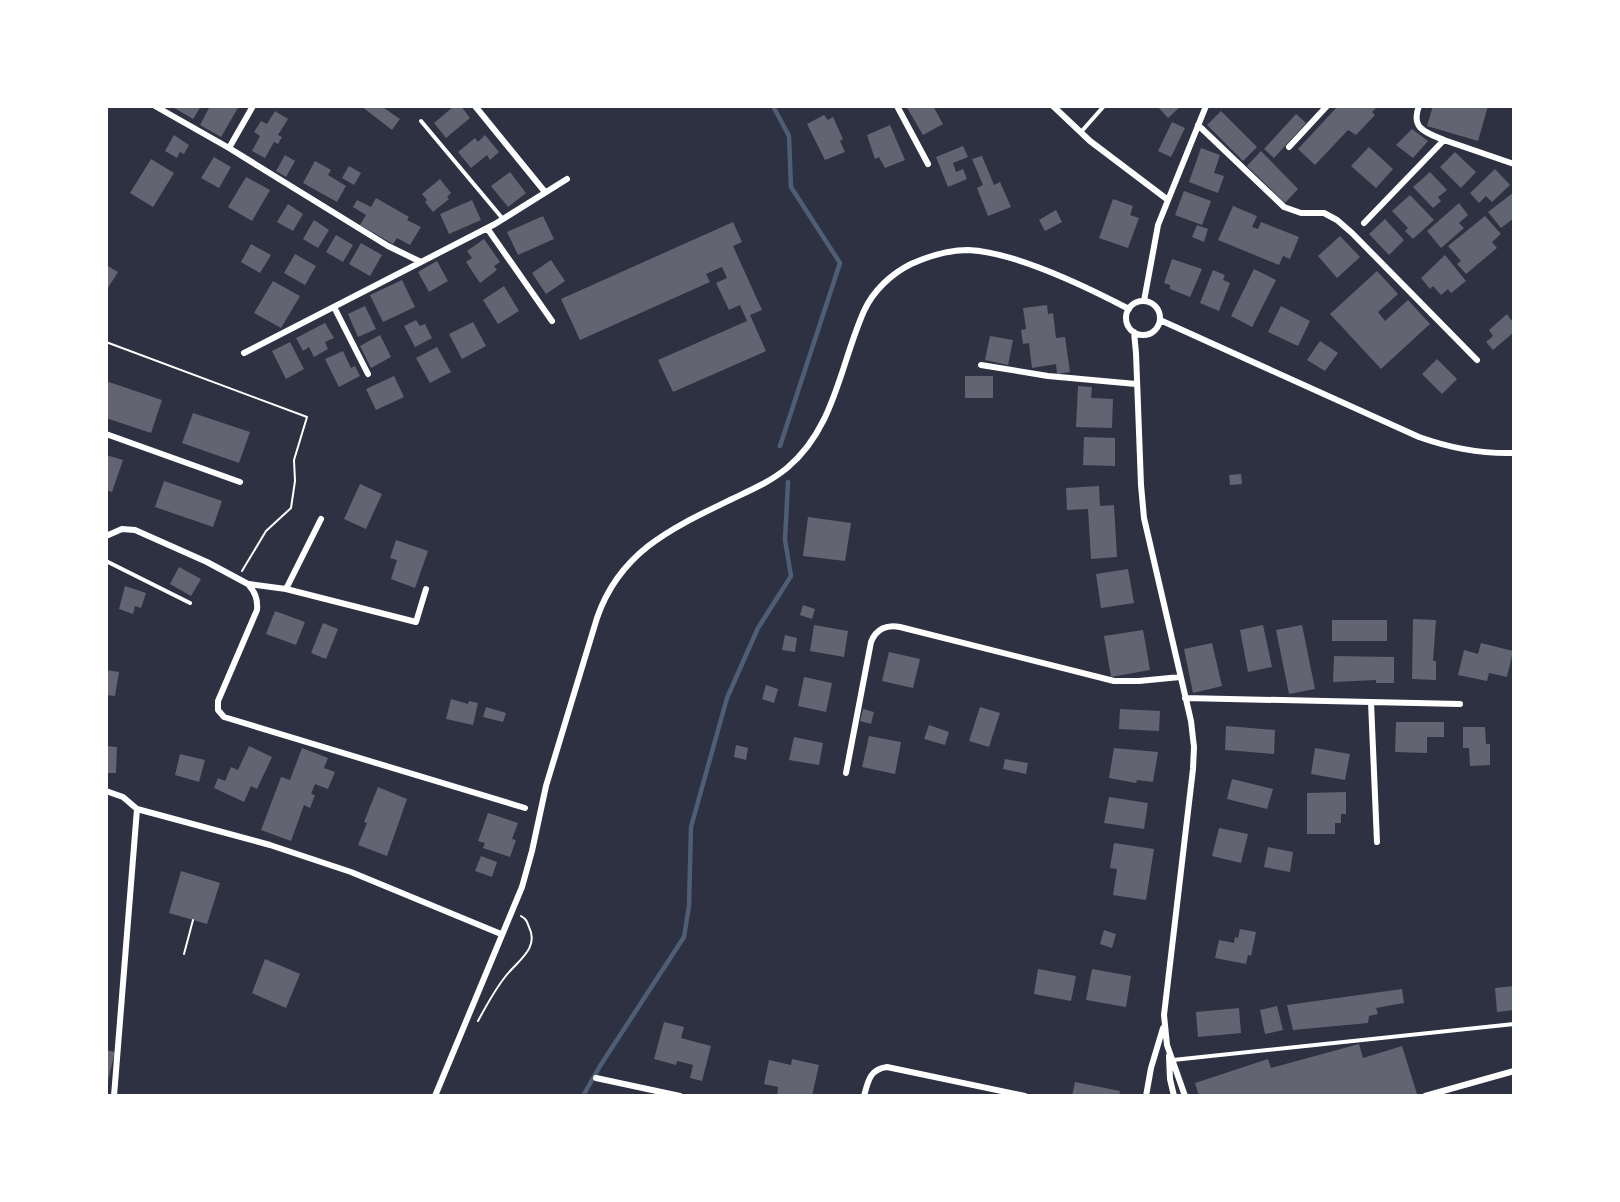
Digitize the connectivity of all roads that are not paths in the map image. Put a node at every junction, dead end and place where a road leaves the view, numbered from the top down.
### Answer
1 (155, 106) edge
2 (253, 106) edge
3 (475, 106) edge
4 (897, 106) edge
5 (1053, 106) edge
6 (1104, 106) edge
7 (1206, 106) edge
8 (1326, 106) edge
9 (1419, 106) edge
10 (421, 121) dead end
11 (1198, 125) junction
12 (1081, 132) junction
13 (1444, 140) junction
14 (1289, 147) dead end
15 (229, 148) junction
16 (928, 164) dead end
17 (1514, 164) edge
18 (567, 178) dead end
19 (545, 192) junction
20 (1168, 200) junction
21 (503, 219) junction
22 (1364, 223) dead end
23 (487, 228) junction
24 (422, 262) junction
25 (1144, 301) junction
26 (334, 306) junction
27 (1129, 309) junction
28 (1161, 320) junction
29 (552, 321) dead end
30 (1134, 332) junction
31 (244, 353) dead end
32 (1477, 360) dead end
33 (981, 365) dead end
34 (368, 374) dead end
35 (1136, 384) junction
36 (106, 434) edge
37 (1514, 453) edge
38 (240, 483) dead end
39 (321, 519) dead end
40 (106, 536) edge
41 (106, 561) edge
42 (248, 584) junction
43 (426, 589) dead end
44 (286, 590) junction
45 (190, 603) dead end
46 (1180, 677) junction
47 (1185, 698) junction
48 (1371, 702) junction
49 (1460, 704) dead end
50 (846, 773) dead end
51 (106, 791) edge
52 (525, 808) dead end
53 (137, 809) junction
54 (1377, 842) dead end
55 (501, 934) junction
56 (1514, 1024) edge
57 (1164, 1025) junction
58 (1169, 1052) junction
59 (1172, 1060) junction
60 (1514, 1071) edge
61 (596, 1078) dead end
62 (114, 1095) edge
63 (435, 1095) edge
64 (680, 1095) edge
65 (864, 1095) edge
66 (1025, 1095) edge
67 (1146, 1095) edge
68 (1174, 1095) edge
69 (1185, 1095) edge
70 (1425, 1095) edge

1 - 15 street
2 - 15 street
3 - 19 street
4 - 16 street
5 - 12 street
6 - 12 lane
7 - 11 street
8 - 14 street
9 - 13 street
10 - 21 lane
11 - 20 street
11 - 32 street
12 - 20 street
13 - 17 street
13 - 22 street
15 - 24 street
18 - 19 street
19 - 21 street
20 - 25 street
21 - 23 street
23 - 24 street
23 - 29 street
24 - 26 street
25 - 27 street
25 - 28 street
26 - 31 street
26 - 34 street
27 - 30 street
27 - 55 street
28 - 30 street
28 - 37 street
30 - 35 street
33 - 35 street
35 - 46 street
36 - 38 street
39 - 44 street
40 - 42 street
41 - 45 lane
42 - 44 street
42 - 52 street
43 - 44 street
46 - 47 street
46 - 50 street
47 - 48 street
47 - 57 street
48 - 49 street
48 - 54 street
51 - 53 street
53 - 55 street
53 - 62 street
55 - 63 street
56 - 59 lane
57 - 58 street
57 - 67 street
58 - 59 street
58 - 68 street
59 - 69 street
60 - 70 street
61 - 64 street
65 - 66 street

